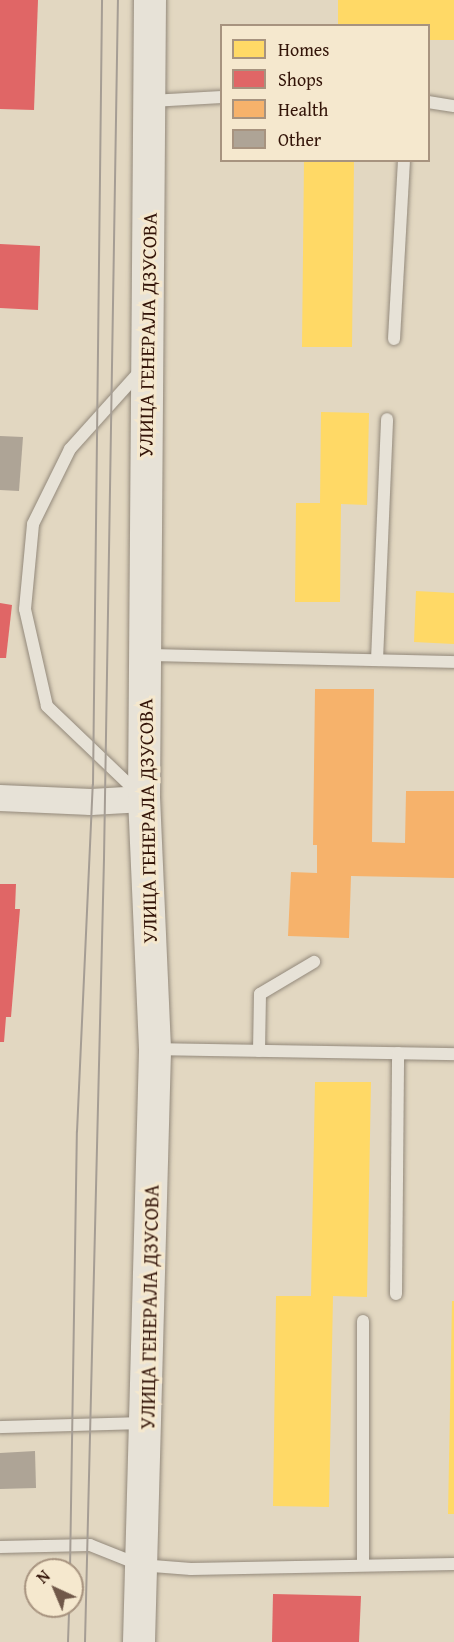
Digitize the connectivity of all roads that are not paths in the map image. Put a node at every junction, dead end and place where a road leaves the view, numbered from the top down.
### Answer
1 (150, 0) edge
2 (220, 97) edge
3 (150, 101) junction
4 (430, 102) edge
5 (454, 105) edge
6 (404, 162) edge
7 (394, 339) dead end
8 (147, 364) junction
9 (387, 419) dead end
10 (145, 655) junction
11 (377, 660) junction
12 (454, 662) edge
13 (0, 798) edge
14 (144, 799) junction
15 (314, 962) dead end
16 (154, 1049) junction
17 (259, 1051) junction
18 (398, 1053) junction
19 (454, 1054) edge
20 (396, 1294) dead end
21 (363, 1320) dead end
22 (147, 1423) junction
23 (0, 1427) edge
24 (0, 1547) edge
25 (363, 1564) junction
26 (454, 1564) edge
27 (140, 1565) junction
28 (140, 1642) edge

1 - 3 street, УЛИЦА ГЕНЕРАЛА ДЗУСОВА
2 - 3 lane
3 - 8 street, УЛИЦА ГЕНЕРАЛА ДЗУСОВА
4 - 5 lane
6 - 7 lane
8 - 10 street, УЛИЦА ГЕНЕРАЛА ДЗУСОВА
8 - 14 lane
9 - 11 lane
10 - 11 lane
10 - 14 street, УЛИЦА ГЕНЕРАЛА ДЗУСОВА
11 - 12 lane
13 - 14 street
14 - 16 street, УЛИЦА ГЕНЕРАЛА ДЗУСОВА
15 - 17 lane
16 - 17 lane
16 - 22 street, УЛИЦА ГЕНЕРАЛА ДЗУСОВА
17 - 18 lane
18 - 19 lane
18 - 20 lane
21 - 25 lane
22 - 23 lane
22 - 27 street, УЛИЦА ГЕНЕРАЛА ДЗУСОВА
24 - 27 lane
25 - 26 lane
25 - 27 lane
27 - 28 street, УЛИЦА ГЕНЕРАЛА ДЗУСОВА

